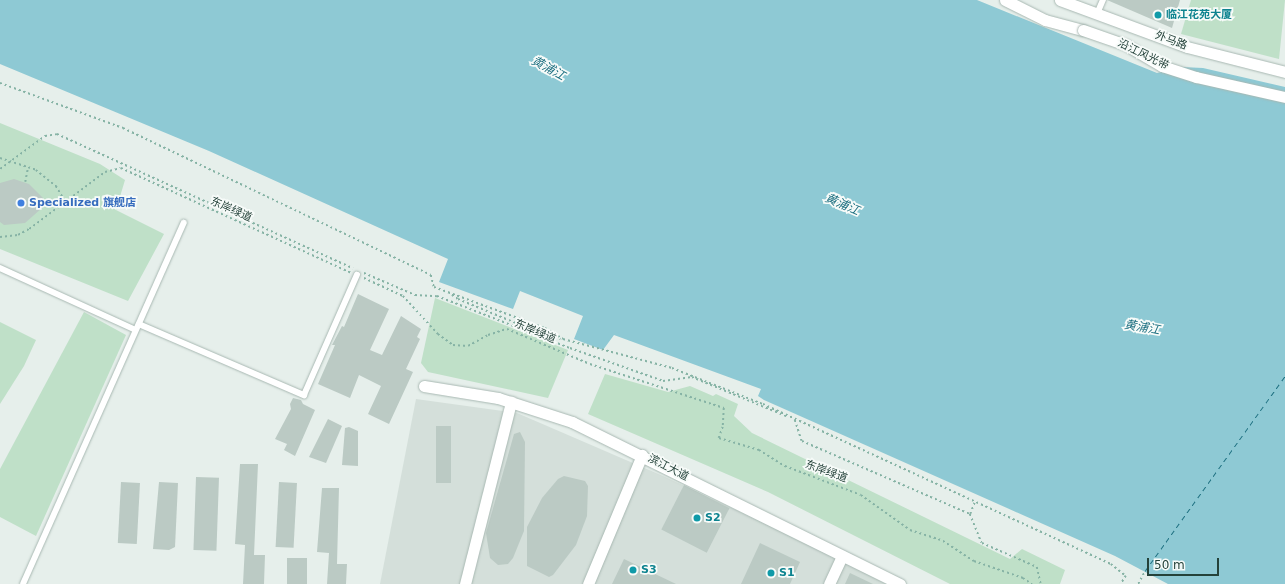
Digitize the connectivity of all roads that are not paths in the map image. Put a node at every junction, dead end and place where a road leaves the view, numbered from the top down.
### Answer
1 (1005, 0) edge
2 (1060, 0) edge
3 (1103, 0) edge
4 (1097, 14) junction
5 (1285, 72) edge
6 (1285, 97) edge
7 (184, 223) dead end
8 (0, 268) edge
9 (357, 275) road end
10 (139, 324) junction
11 (136, 330) junction
12 (424, 386) dead end
13 (511, 402) junction
14 (642, 455) junction
15 (842, 556) junction
16 (23, 584) edge
17 (465, 584) edge
18 (588, 584) edge
19 (829, 584) edge
20 (900, 584) edge

1 - 6 street, 沿江风光带, bridge
2 - 4 street, 外马路
3 - 4 lane
4 - 5 street, 外马路
7 - 10 lane
8 - 11 lane
9 - 10 lane
10 - 11 lane
11 - 16 lane
12 - 13 street, 滨江大道
13 - 14 street, 滨江大道
13 - 17 street
14 - 15 street, 滨江大道
14 - 18 street
15 - 19 street
15 - 20 street, 滨江大道

